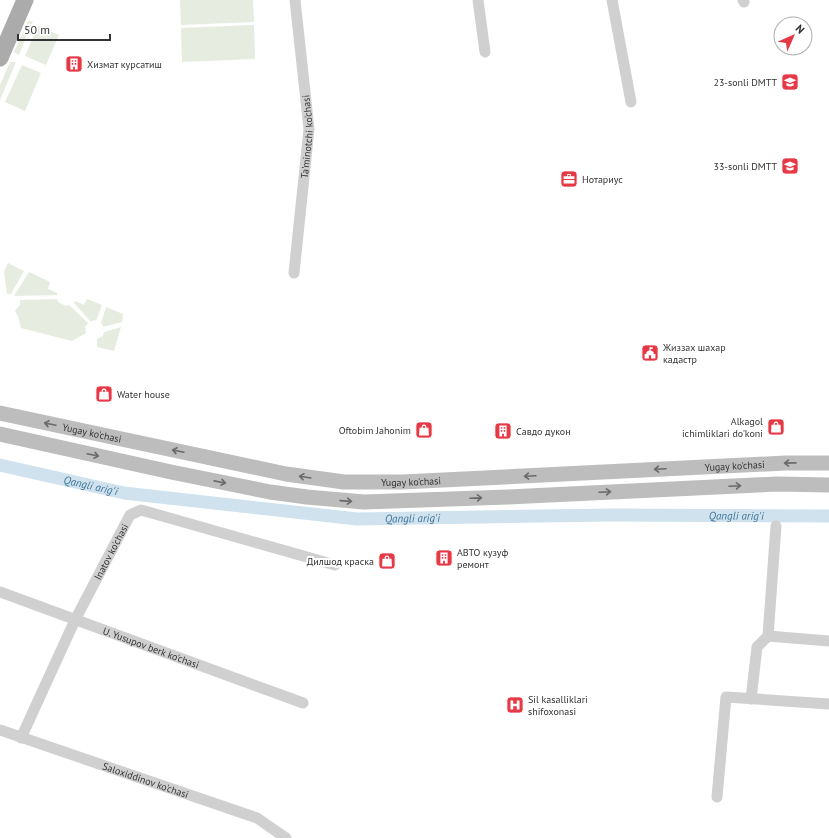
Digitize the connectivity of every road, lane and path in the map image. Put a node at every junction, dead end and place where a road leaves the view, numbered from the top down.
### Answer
1 (25, 0) edge
2 (295, 0) edge
3 (478, 0) edge
4 (612, 0) edge
5 (485, 52) dead end
6 (0, 58) edge
7 (631, 102) dead end
8 (294, 273) dead end
9 (0, 413) edge
10 (0, 434) edge
11 (829, 463) edge
12 (829, 485) edge
13 (776, 526) dead end
14 (335, 565) dead end
15 (0, 592) edge
16 (75, 620) junction
17 (768, 636) junction
18 (829, 640) edge
19 (751, 699) junction
20 (303, 702) dead end
21 (829, 704) edge
22 (0, 730) edge
23 (21, 738) junction
24 (717, 797) dead end
25 (286, 838) edge

1 - 6 main road
2 - 8 street, Ta'minotchi ko'chasi
3 - 5 street
4 - 7 street
11 -> 9 main road, Yugay ko'chasi
10 -> 12 main road, Yugay ko'chasi
13 - 17 street
14 - 16 street, Inatov ko'chasi
15 - 16 street, U. Yusupov berk ko'chasi
16 - 20 street, U. Yusupov berk ko'chasi
16 - 23 street, Inatov ko'chasi
17 - 18 street
17 - 19 street
19 - 21 street
19 - 24 street
22 - 23 street, Saloxiddinov ko'chasi
23 - 25 street, Saloxiddinov ko'chasi

